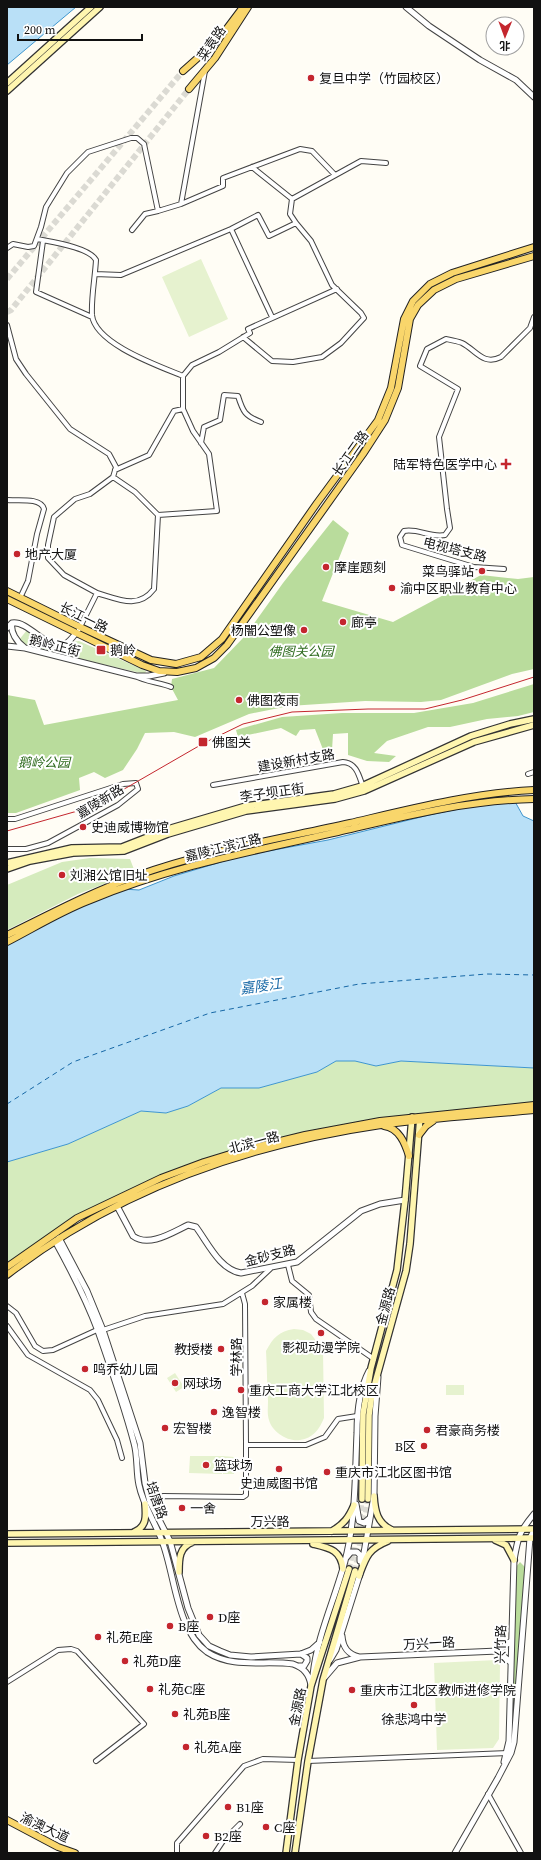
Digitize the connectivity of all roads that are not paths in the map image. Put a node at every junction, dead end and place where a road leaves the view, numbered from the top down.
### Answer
1 (91, 7) edge
2 (100, 7) edge
3 (243, 7) edge
4 (248, 7) edge
5 (406, 7) edge
6 (183, 71) tunnel mouth
7 (205, 71) junction
8 (7, 83) edge
9 (189, 89) tunnel mouth
10 (7, 91) edge
11 (534, 97) edge
12 (386, 163) dead end
13 (252, 167) junction
14 (335, 175) junction
15 (292, 199) junction
16 (181, 204) junction
17 (158, 210) junction
18 (296, 223) junction
19 (231, 229) junction
20 (132, 230) dead end
21 (37, 239) junction
22 (43, 241) junction
23 (534, 247) edge
24 (7, 248) edge
25 (534, 256) edge
26 (95, 274) junction
27 (337, 290) junction
28 (92, 317) junction
29 (272, 317) junction
30 (534, 318) edge
31 (7, 325) edge
32 (243, 337) junction
33 (183, 376) junction
34 (183, 409) junction
35 (261, 422) dead end
36 (201, 443) junction
37 (115, 470) junction
38 (113, 477) junction
39 (7, 500) edge
40 (158, 515) junction
41 (504, 569) dead end
42 (7, 591) edge
43 (97, 593) junction
44 (20, 598) junction
45 (7, 599) edge
46 (12, 623) junction
47 (7, 628) edge
48 (78, 630) junction
49 (7, 646) edge
50 (25, 648) junction
51 (176, 664) joint
52 (168, 672) junction
53 (136, 676) junction
54 (171, 687) dead end
55 (534, 719) edge
56 (534, 725) edge
57 (534, 772) edge
58 (528, 774) dead end
59 (213, 785) dead end
60 (363, 789) junction
61 (534, 790) edge
62 (534, 799) edge
63 (455, 803) junction
64 (237, 811) junction
65 (7, 820) edge
66 (7, 850) edge
67 (7, 863) edge
68 (7, 869) edge
69 (7, 935) edge
70 (7, 942) edge
71 (534, 1105) edge
72 (534, 1110) edge
73 (412, 1119) junction
74 (420, 1119) junction
75 (437, 1120) junction
76 (380, 1125) junction
77 (419, 1135) junction
78 (409, 1156) junction
79 (417, 1158) junction
80 (405, 1200) junction
81 (117, 1206) junction
82 (57, 1239) junction
83 (288, 1265) junction
84 (7, 1267) edge
85 (270, 1268) junction
86 (7, 1275) edge
87 (242, 1293) junction
88 (7, 1306) edge
89 (7, 1326) edge
90 (100, 1330) junction
91 (374, 1359) junction
92 (371, 1368) junction
93 (379, 1370) junction
94 (357, 1416) junction
95 (246, 1445) junction
96 (122, 1458) dead end
97 (355, 1496) junction
98 (374, 1496) junction
99 (158, 1499) dead end
100 (362, 1499) tunnel mouth
101 (368, 1499) tunnel mouth
102 (145, 1504) junction
103 (354, 1505) junction
104 (534, 1514) edge
105 (370, 1518) junction
106 (521, 1529) junction
107 (534, 1529) edge
108 (351, 1531) junction
109 (368, 1531) junction
110 (394, 1531) junction
111 (417, 1531) junction
112 (316, 1532) junction
113 (331, 1532) junction
114 (158, 1533) junction
115 (166, 1533) junction
116 (7, 1534) edge
117 (123, 1534) junction
118 (518, 1538) junction
119 (532, 1538) edge
120 (485, 1539) junction
121 (367, 1540) junction
122 (390, 1540) junction
123 (414, 1540) junction
124 (162, 1541) junction
125 (170, 1541) junction
126 (198, 1541) junction
127 (305, 1541) junction
128 (317, 1541) junction
129 (349, 1541) junction
130 (7, 1543) edge
131 (345, 1559) junction
132 (514, 1560) junction
133 (346, 1569) junction
134 (355, 1571) tunnel mouth
135 (179, 1572) junction
136 (359, 1576) junction
137 (341, 1634) junction
138 (511, 1641) junction
139 (320, 1642) junction
140 (498, 1651) junction
141 (301, 1654) junction
142 (360, 1657) junction
143 (510, 1662) junction
144 (299, 1666) junction
145 (327, 1666) junction
146 (323, 1680) junction
147 (7, 1682) edge
148 (311, 1686) junction
149 (509, 1753) junction
150 (298, 1760) junction
151 (96, 1761) dead end
152 (308, 1761) junction
153 (488, 1793) junction
154 (7, 1820) edge
155 (240, 1824) dead end
156 (75, 1853) edge
157 (177, 1853) edge
158 (215, 1853) edge
159 (286, 1853) edge
160 (295, 1853) edge
161 (455, 1853) edge
162 (521, 1853) edge

1 - 8 main road
2 - 10 main road
3 - 6 main road, 菜袁路
4 - 7 main road, 菜袁路
5 - 11 street
7 - 9 main road, 菜袁路
7 - 16 street
12 - 14 street
13 - 14 street
13 - 15 street
13 - 16 street
14 - 15 street
15 - 18 street
16 - 17 street
17 - 20 street
17 - 21 street
18 - 19 street
18 - 27 street
19 - 26 street
19 - 29 street
21 - 22 street
21 - 24 street
22 - 26 street
22 - 28 street
23 - 51 main road, 长江二路
25 - 52 main road, 长江二路
26 - 28 street
27 - 29 street
27 - 32 street
28 - 33 street
29 - 32 street
30 - 41 street, 电视塔支路
31 - 37 street
32 - 33 street
33 - 34 street
34 - 36 street
34 - 37 street
35 - 36 street
36 - 40 street
37 - 38 street
38 - 40 street
38 - 43 street
39 - 44 street
40 - 43 street
42 - 44 main road, 长江一路
43 - 48 street
44 - 48 main road, 长江一路
45 - 48 main road, 长江一路
46 - 47 street
46 - 48 street
46 - 50 street
48 - 51 main road, 长江一路
48 - 52 main road, 长江一路
49 - 50 street, 鹅岭正街
50 - 53 street, 鹅岭正街
52 - 53 street, 鹅岭正街
53 - 54 street
55 - 60 main road, 李子坝正街
56 - 60 main road, 李子坝正街
57 - 58 street
59 - 60 street, 建设新村支路
60 - 64 main road, 李子坝正街
61 - 63 main road
62 - 63 main road
63 - 69 main road, 嘉陵江滨江路
63 - 70 main road, 嘉陵江滨江路
64 - 67 main road, 李子坝正街
64 - 68 main road, 李子坝正街
65 - 66 street, 嘉陵新路
71 - 74 main road, 北滨一路
72 - 75 main road, 北滨一路
73 - 74 main road, 北滨一路
73 - 76 main road, 北滨一路
73 - 78 main road, 金源路
73 - 84 main road, 北滨一路
74 - 75 main road, 北滨一路
74 - 77 main road, 金源路
75 - 77 main road
76 - 78 main road
76 - 81 main road, 北滨一路
77 - 79 main road, 金源路
78 - 79 main road
78 - 80 main road, 金源路
79 - 93 main road, 金源路
80 - 83 street, 金砂支路
80 - 91 main road, 金源路
81 - 82 main road, 北滨一路
81 - 85 street, 金砂支路
82 - 86 main road, 北滨一路
82 - 90 street, 培唐路
83 - 85 street, 金砂支路
83 - 91 street
85 - 87 street
87 - 90 street
87 - 95 street, 学林路
88 - 90 street
89 - 96 street
90 - 102 street, 培唐路
90 - 115 street, 培唐路
91 - 92 main road, 金源路
92 - 94 street
92 - 100 main road, 金源路
93 - 98 street
93 - 101 main road, 金源路
94 - 95 street
94 - 97 street
95 - 99 street, 学林路
97 - 103 street
97 - 105 street
98 - 105 street
98 - 110 main road
102 - 114 street, 培唐路
102 - 117 main road
103 - 108 street
103 - 113 main road
104 - 106 street, 兴竹路
105 - 109 street
106 - 107 main road, 万兴路
106 - 111 main road, 万兴路
106 - 118 street, 兴竹路
107 - 119 street, 兴竹路
108 - 109 main road, 万兴路
108 - 113 main road, 万兴路
108 - 129 street
109 - 110 main road, 万兴路
109 - 121 street
110 - 111 main road, 万兴路
111 - 123 main road
112 - 113 main road, 万兴路
112 - 115 main road, 万兴路
112 - 128 main road
114 - 115 main road, 万兴路
114 - 117 main road, 万兴路
114 - 124 street, 培唐路
115 - 125 street, 培唐路
116 - 117 main road, 万兴路
118 - 119 main road, 万兴路
118 - 120 main road, 万兴路
118 - 132 street, 兴竹路
119 - 149 street, 兴竹路
120 - 123 main road, 万兴路
120 - 132 main road
121 - 122 main road, 万兴路
121 - 129 main road, 万兴路
121 - 136 street
122 - 123 main road, 万兴路
122 - 136 main road
124 - 125 main road, 万兴路
124 - 130 main road, 万兴路
124 - 144 street, 培唐路
125 - 126 main road, 万兴路
125 - 135 street, 培唐路
126 - 127 main road, 万兴路
126 - 135 main road
127 - 128 main road, 万兴路
127 - 133 main road
128 - 129 main road, 万兴路
129 - 131 street
131 - 133 street
131 - 136 street
132 - 138 street, 兴竹路
133 - 139 street
133 - 148 main road, 金源路
134 - 145 main road, 金源路
135 - 141 street, 培唐路
136 - 137 street
137 - 142 street
137 - 145 street
138 - 140 street
138 - 143 street, 兴竹路
139 - 141 street, 培唐路
139 - 148 street
140 - 142 street, 万兴一路
140 - 143 street
141 - 144 street
142 - 146 street, 万兴一路
143 - 149 street, 兴竹路
144 - 148 street
145 - 146 main road, 金源路
146 - 152 main road, 金源路
147 - 151 street
148 - 150 main road, 金源路
149 - 152 street
149 - 153 street, 兴竹路
150 - 157 street
150 - 159 main road, 金源路
152 - 160 main road, 金源路
153 - 161 street, 兴竹路
153 - 162 street
154 - 156 main road, 渝澳大道
155 - 158 street

